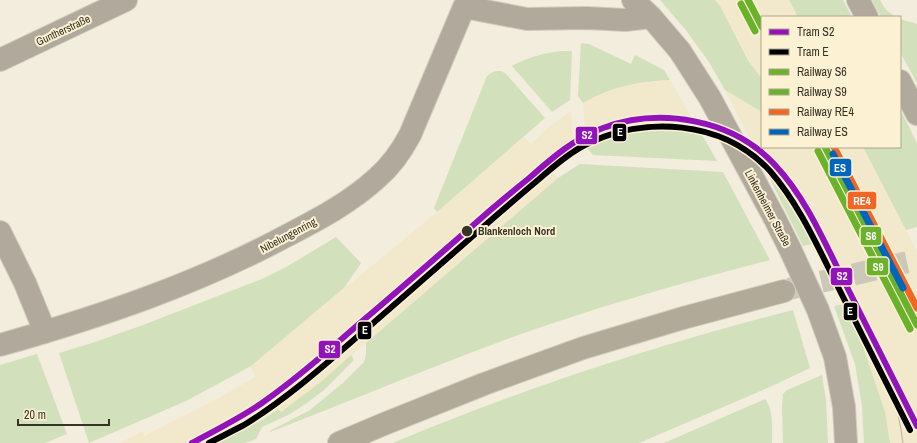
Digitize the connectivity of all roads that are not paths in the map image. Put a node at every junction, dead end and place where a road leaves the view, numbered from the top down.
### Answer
1 (126, 0) edge
2 (633, 0) edge
3 (858, 0) edge
4 (467, 3) edge
5 (866, 16) edge
6 (651, 17) junction
7 (0, 60) edge
8 (901, 83) edge
9 (917, 114) edge
10 (0, 232) edge
11 (784, 291) tunnel mouth
12 (46, 332) junction
13 (0, 345) edge
14 (339, 443) edge
15 (846, 443) edge

1 - 7 street, Guntherstraße
2 - 6 street, Linkenheimer Straße
3 - 5 street
4 - 6 street
4 - 12 street, Nibelungenring
6 - 15 street, Linkenheimer Straße, bridge
8 - 9 street
10 - 12 street
11 - 14 main road
12 - 13 street, Nibelungenring

